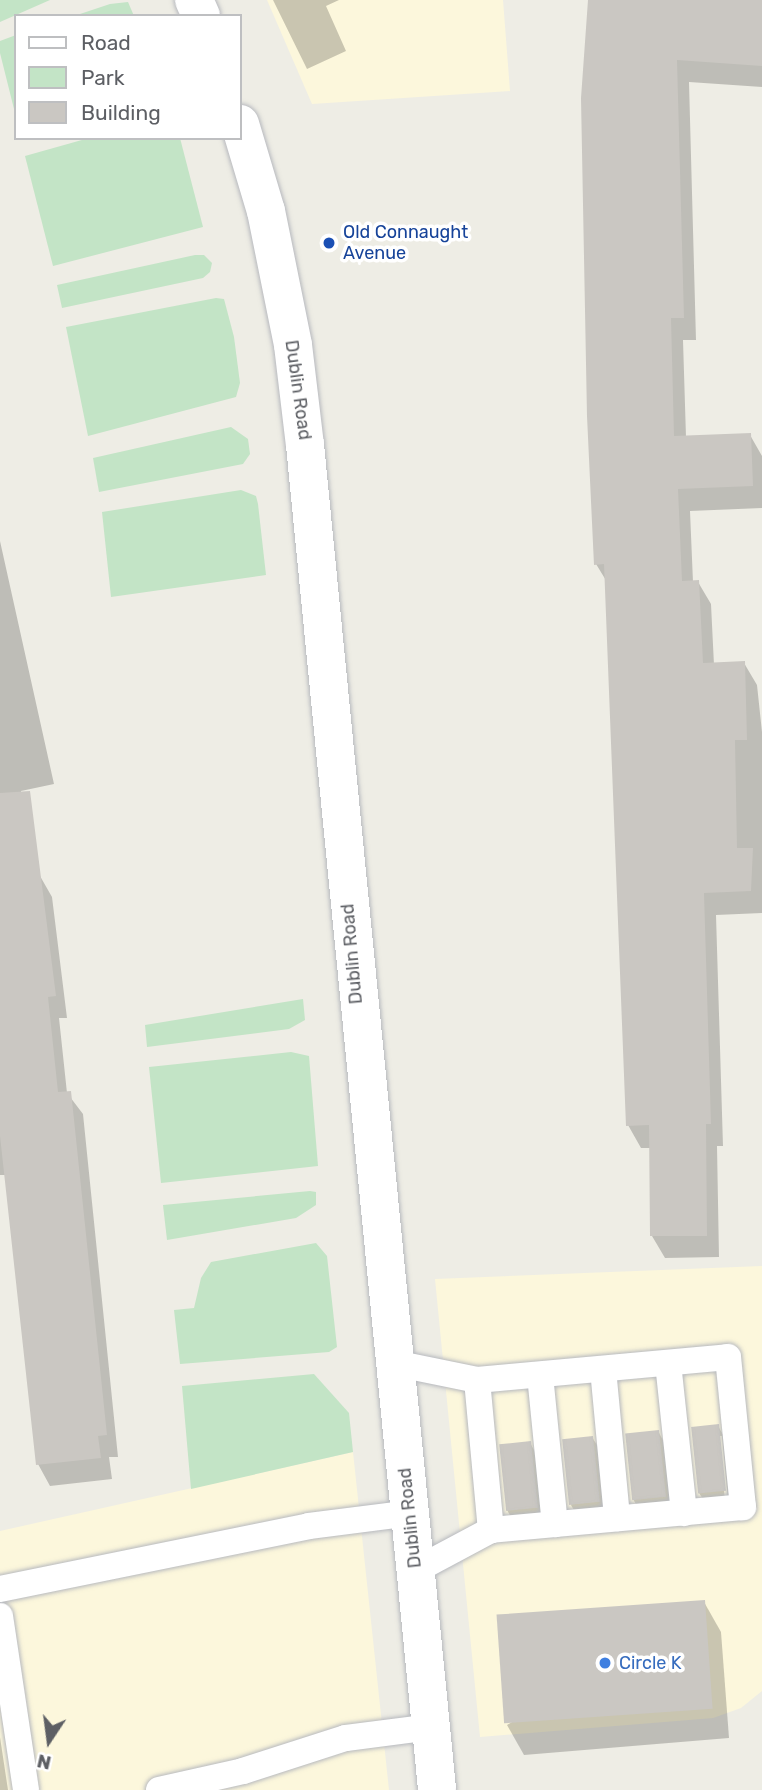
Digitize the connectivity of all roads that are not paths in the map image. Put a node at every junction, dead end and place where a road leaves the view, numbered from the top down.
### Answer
1 (242, 131) edge
2 (394, 1363) junction
3 (668, 1363) junction
4 (603, 1369) junction
5 (540, 1375) junction
6 (477, 1380) junction
7 (410, 1513) junction
8 (684, 1513) junction
9 (617, 1518) junction
10 (555, 1524) junction
11 (491, 1530) junction
12 (416, 1570) junction
13 (0, 1589) edge
14 (0, 1616) edge
15 (432, 1727) junction
16 (26, 1790) edge
17 (159, 1790) edge
18 (437, 1790) edge

1 - 2 main road, Dublin Road
2 - 6 lane
2 - 7 main road, Dublin Road
3 - 4 lane
3 - 8 lane
3 - 8 lane
4 - 5 lane
4 - 9 lane
5 - 6 lane
5 - 10 lane
6 - 11 lane
7 - 12 main road, Dublin Road
7 - 13 lane
8 - 9 lane
9 - 10 lane
10 - 11 lane
11 - 12 lane
12 - 15 main road, Dublin Road
14 - 16 lane
15 - 17 lane
15 - 18 main road, Dublin Road

